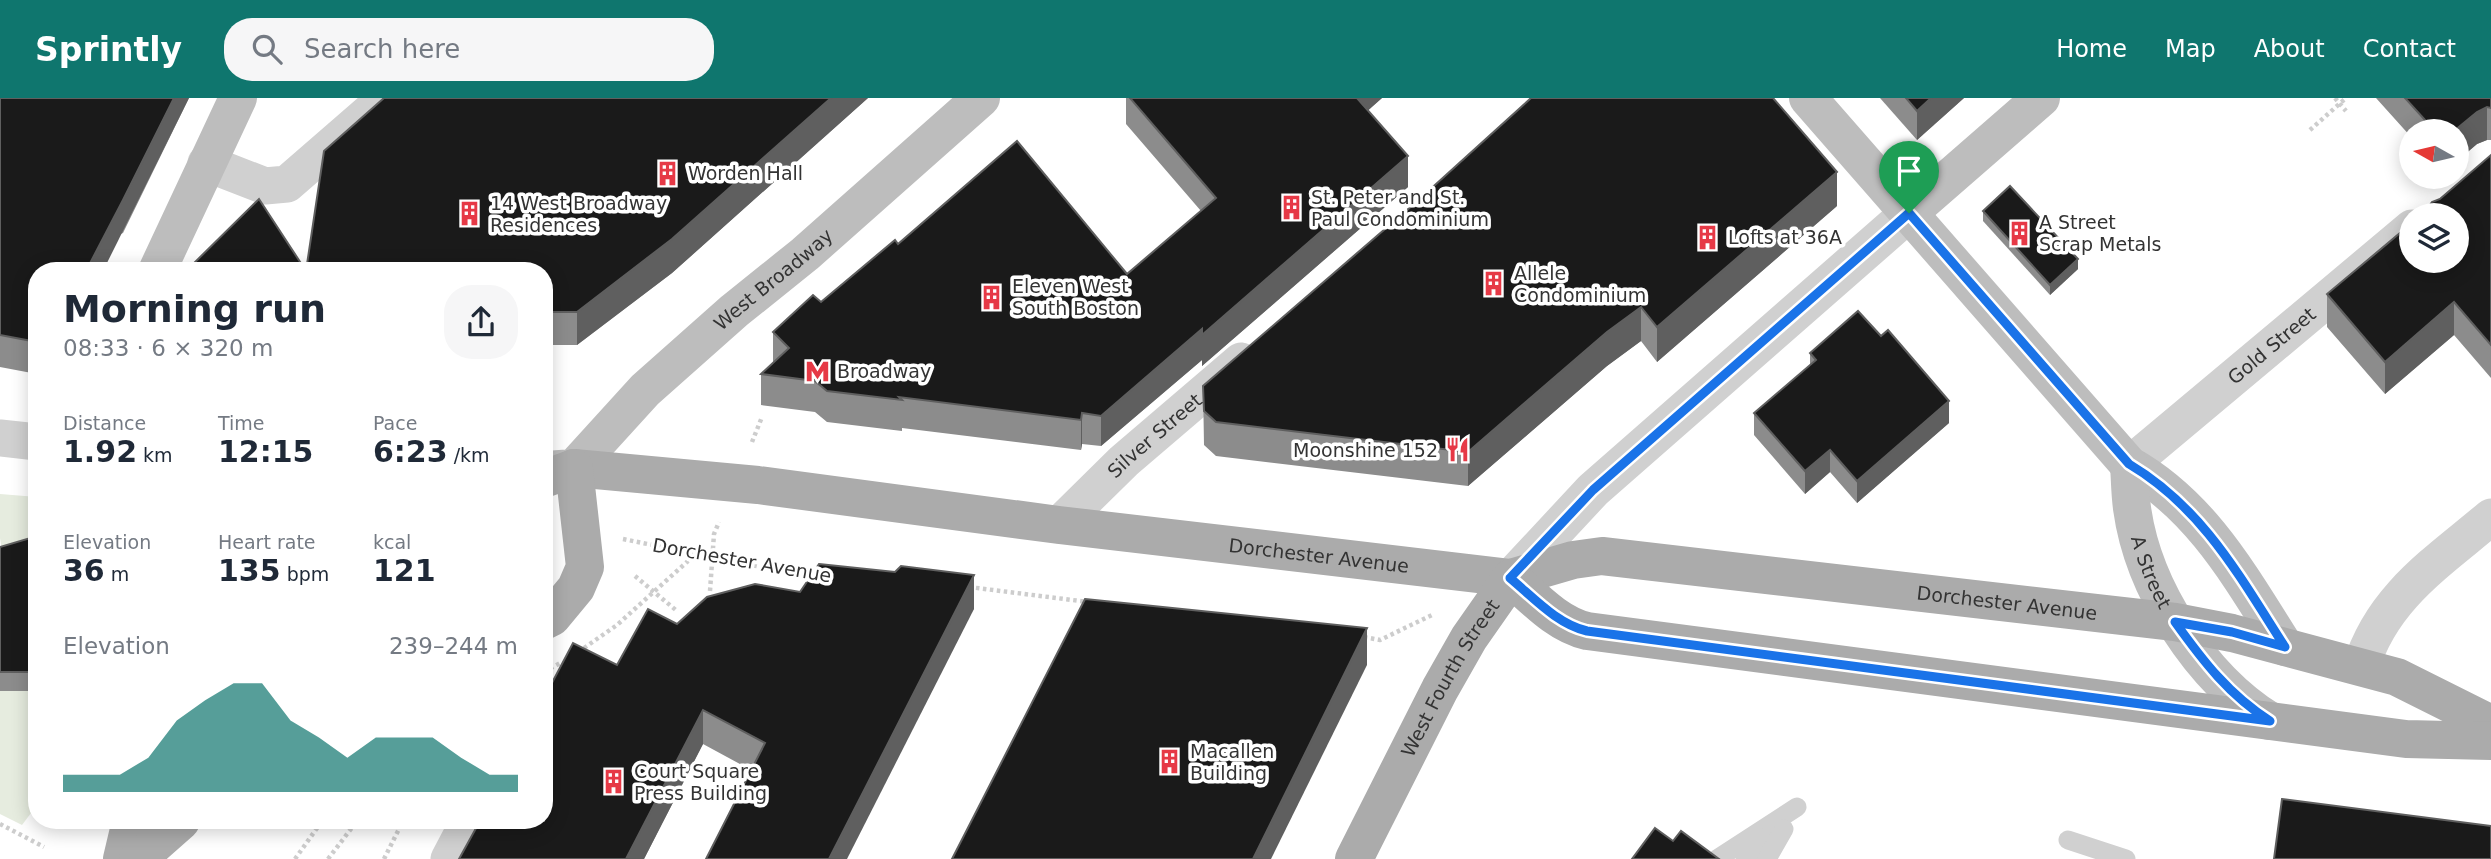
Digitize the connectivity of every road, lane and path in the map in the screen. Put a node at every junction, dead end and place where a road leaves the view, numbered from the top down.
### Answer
1 (238, 98) edge
2 (386, 98) edge
3 (981, 98) edge
4 (1808, 98) edge
5 (2041, 98) edge
6 (2334, 98) edge
7 (2346, 98) edge
8 (2339, 104) junction
9 (2346, 111) dead end
10 (2310, 130) dead end
11 (206, 163) junction
12 (1909, 213) junction
13 (2399, 239) edge
14 (161, 262) edge
15 (1268, 337) edge
16 (0, 438) edge
17 (28, 441) edge
18 (2129, 464) junction
19 (554, 473) edge
20 (2491, 517) edge
21 (1059, 525) junction
22 (581, 531) junction
23 (714, 534) dead end
24 (706, 554) junction
25 (713, 555) junction
26 (824, 575) edge
27 (635, 576) dead end
28 (1510, 578) junction
29 (962, 586) edge
30 (655, 591) junction
31 (710, 591) dead end
32 (1088, 602) edge
33 (677, 611) dead end
34 (1439, 612) dead end
35 (553, 616) edge
36 (2175, 622) junction
37 (1354, 635) edge
38 (2285, 647) junction
39 (584, 648) edge
40 (572, 655) edge
41 (553, 667) edge
42 (2361, 667) junction
43 (2270, 721) junction
44 (2491, 724) edge
45 (2491, 741) edge
46 (1797, 807) junction
47 (0, 824) edge
48 (129, 829) edge
49 (172, 829) edge
50 (316, 829) edge
51 (351, 829) edge
52 (398, 829) edge
53 (465, 829) edge
54 (2068, 840) dead end
55 (44, 847) dead end
56 (122, 859) edge
57 (138, 859) edge
58 (295, 859) edge
59 (328, 859) edge
60 (384, 859) edge
61 (449, 859) edge
62 (1354, 859) edge
63 (1717, 859) edge
64 (1745, 859) edge
65 (1767, 859) edge
66 (1782, 859) edge
67 (2126, 859) edge

1 - 11 main road
2 - 11 street
3 - 19 main road, West Broadway
4 - 12 main road
5 - 12 main road, West Fourth Street
6 - 8 path
7 - 8 path
8 - 9 path
8 - 10 path
11 - 14 main road
12 - 18 main road
12 - 28 street, West Fourth Street
13 - 18 street, Gold Street
15 - 21 street, Silver Street
16 - 17 street
18 - 36 main road, A Street
18 - 38 main road
19 - 21 main road, Dorchester Avenue
19 - 22 main road
20 - 42 street
21 - 28 main road, Dorchester Avenue
22 - 24 path, Dorchester Avenue
22 - 35 main road
23 - 25 path
24 - 25 path, Dorchester Avenue
24 - 30 path
25 - 26 path, Dorchester Avenue
25 - 31 path
27 - 30 path
28 - 36 main road, Dorchester Avenue
28 - 43 main road
28 - 62 main road, West Fourth Street
29 - 32 path
30 - 33 path
30 - 39 path
34 - 37 path
36 - 38 main road, Dorchester Avenue
36 - 43 main road, A Street
38 - 42 main road, Dorchester Avenue
40 - 41 path
42 - 44 main road, Dorchester Avenue
43 - 45 main road
46 - 63 lane
46 - 64 lane
46 - 65 lane
46 - 66 lane
47 - 55 path
48 - 56 main road
49 - 57 main road
50 - 58 path
51 - 59 path
52 - 60 path
53 - 61 street
54 - 67 lane

